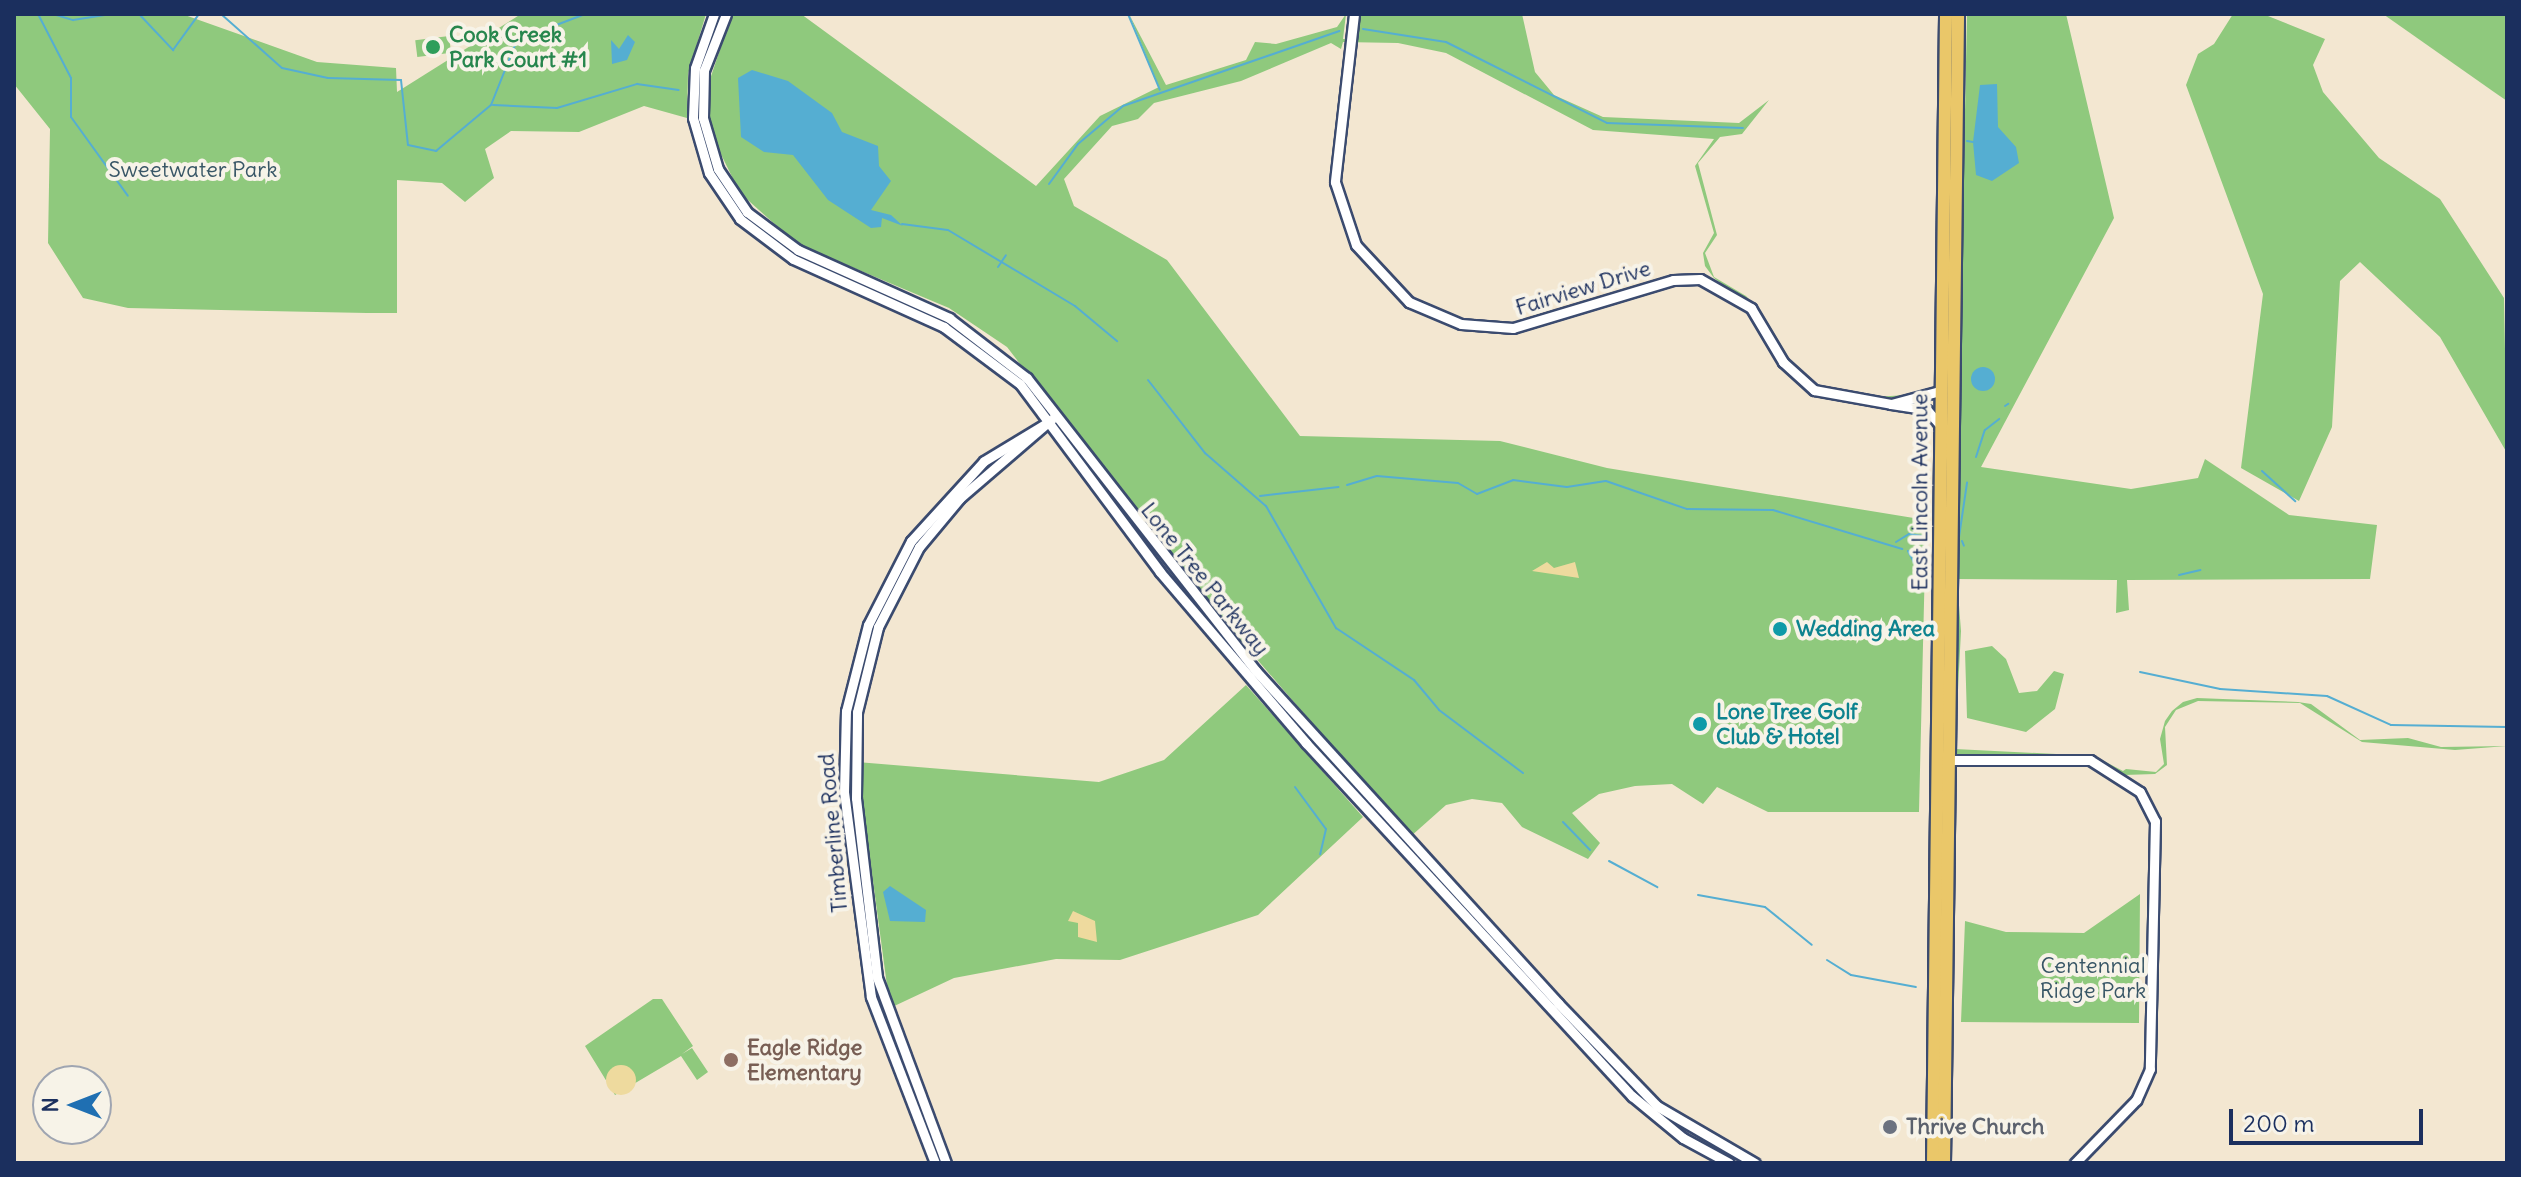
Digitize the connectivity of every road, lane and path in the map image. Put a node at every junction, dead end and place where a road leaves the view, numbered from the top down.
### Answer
1 (714, 14) edge
2 (726, 14) edge
3 (1354, 14) edge
4 (1946, 14) edge
5 (1958, 14) edge
6 (1940, 391) junction
7 (1891, 404) junction
8 (1053, 418) junction
9 (1940, 425) junction
10 (1944, 760) junction
11 (935, 1163) edge
12 (946, 1163) edge
13 (1729, 1163) edge
14 (1755, 1163) edge
15 (1933, 1163) edge
16 (1944, 1163) edge
17 (2075, 1163) edge

1 - 8 street, Lone Tree Parkway
2 - 8 street, Lone Tree Parkway
3 - 7 street, Fairview Drive
4 - 6 main road, East Lincoln Avenue
5 - 10 main road, East Lincoln Avenue
6 - 7 street, Fairview Drive
6 - 9 main road, East Lincoln Avenue
7 - 9 street, Fairview Drive
8 - 11 street, Timberline Road
8 - 12 street, Timberline Road
8 - 13 street, Lone Tree Parkway
8 - 14 street, Lone Tree Parkway
9 - 10 main road, East Lincoln Avenue
10 - 15 main road, East Lincoln Avenue
10 - 16 main road, East Lincoln Avenue
10 - 17 street

